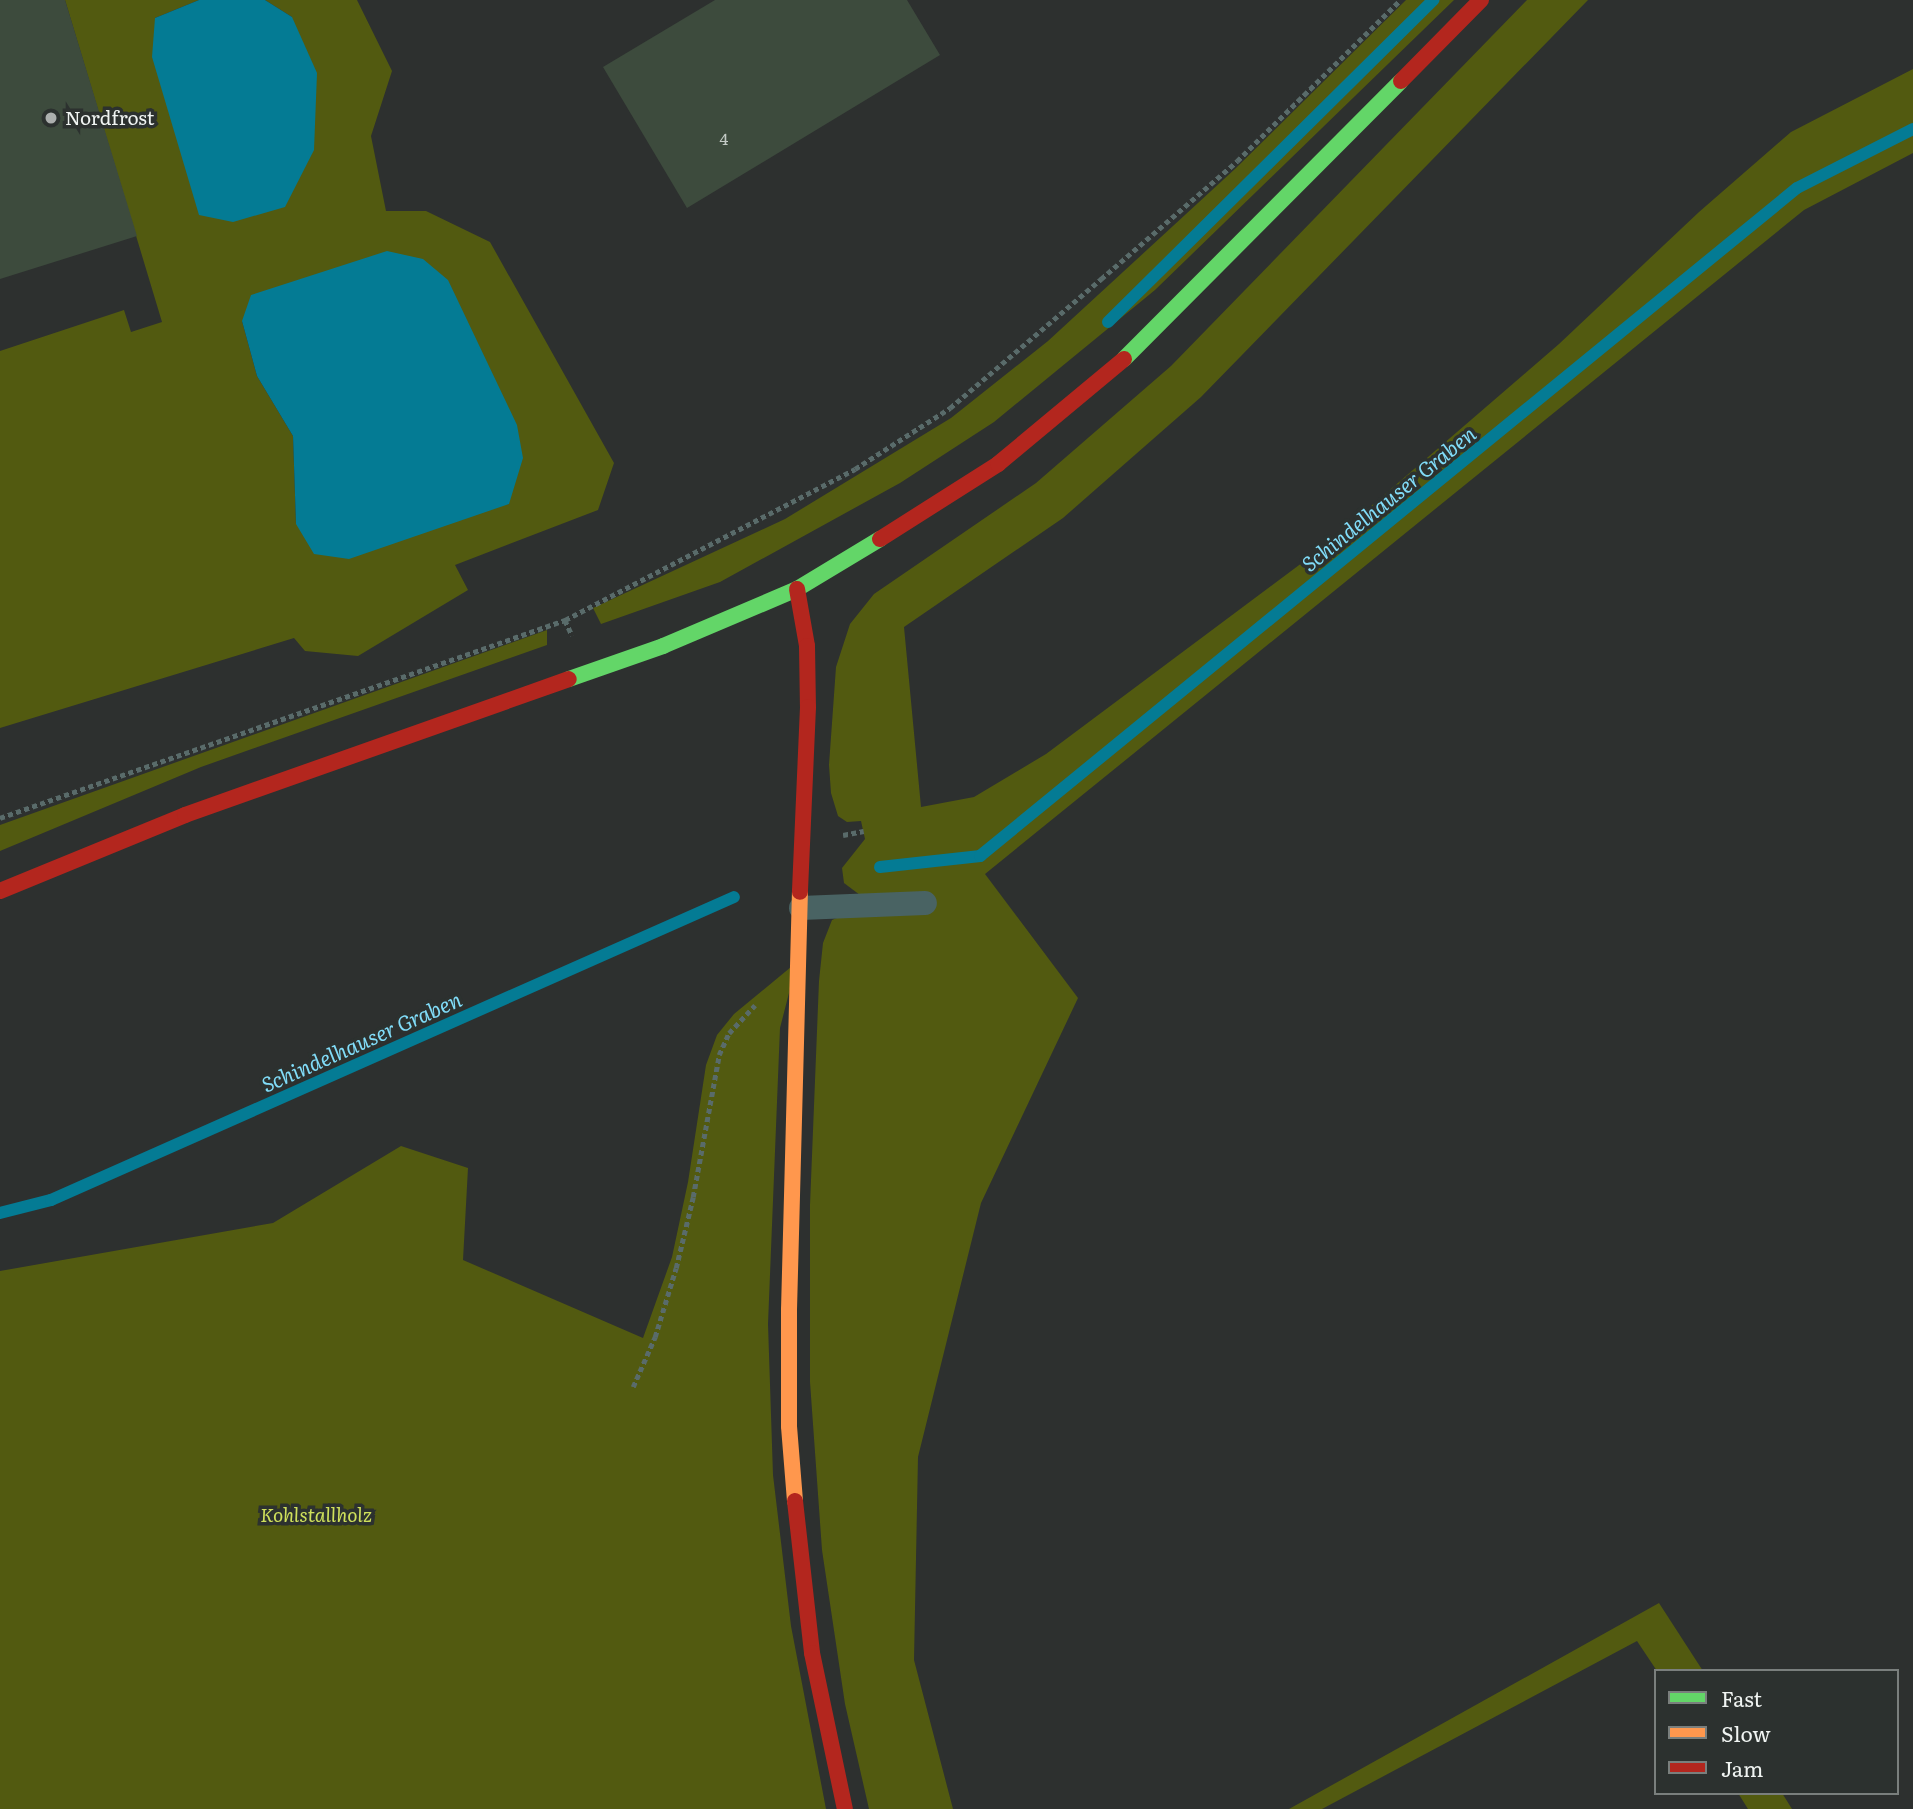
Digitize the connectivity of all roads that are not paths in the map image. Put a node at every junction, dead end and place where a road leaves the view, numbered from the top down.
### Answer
1 (1481, 0) edge
2 (797, 589) junction
3 (0, 891) edge
4 (925, 903) dead end
5 (801, 908) junction
6 (845, 1809) edge

1 - 2 main road
2 - 3 main road
2 - 5 main road
4 - 5 lane
5 - 6 main road

